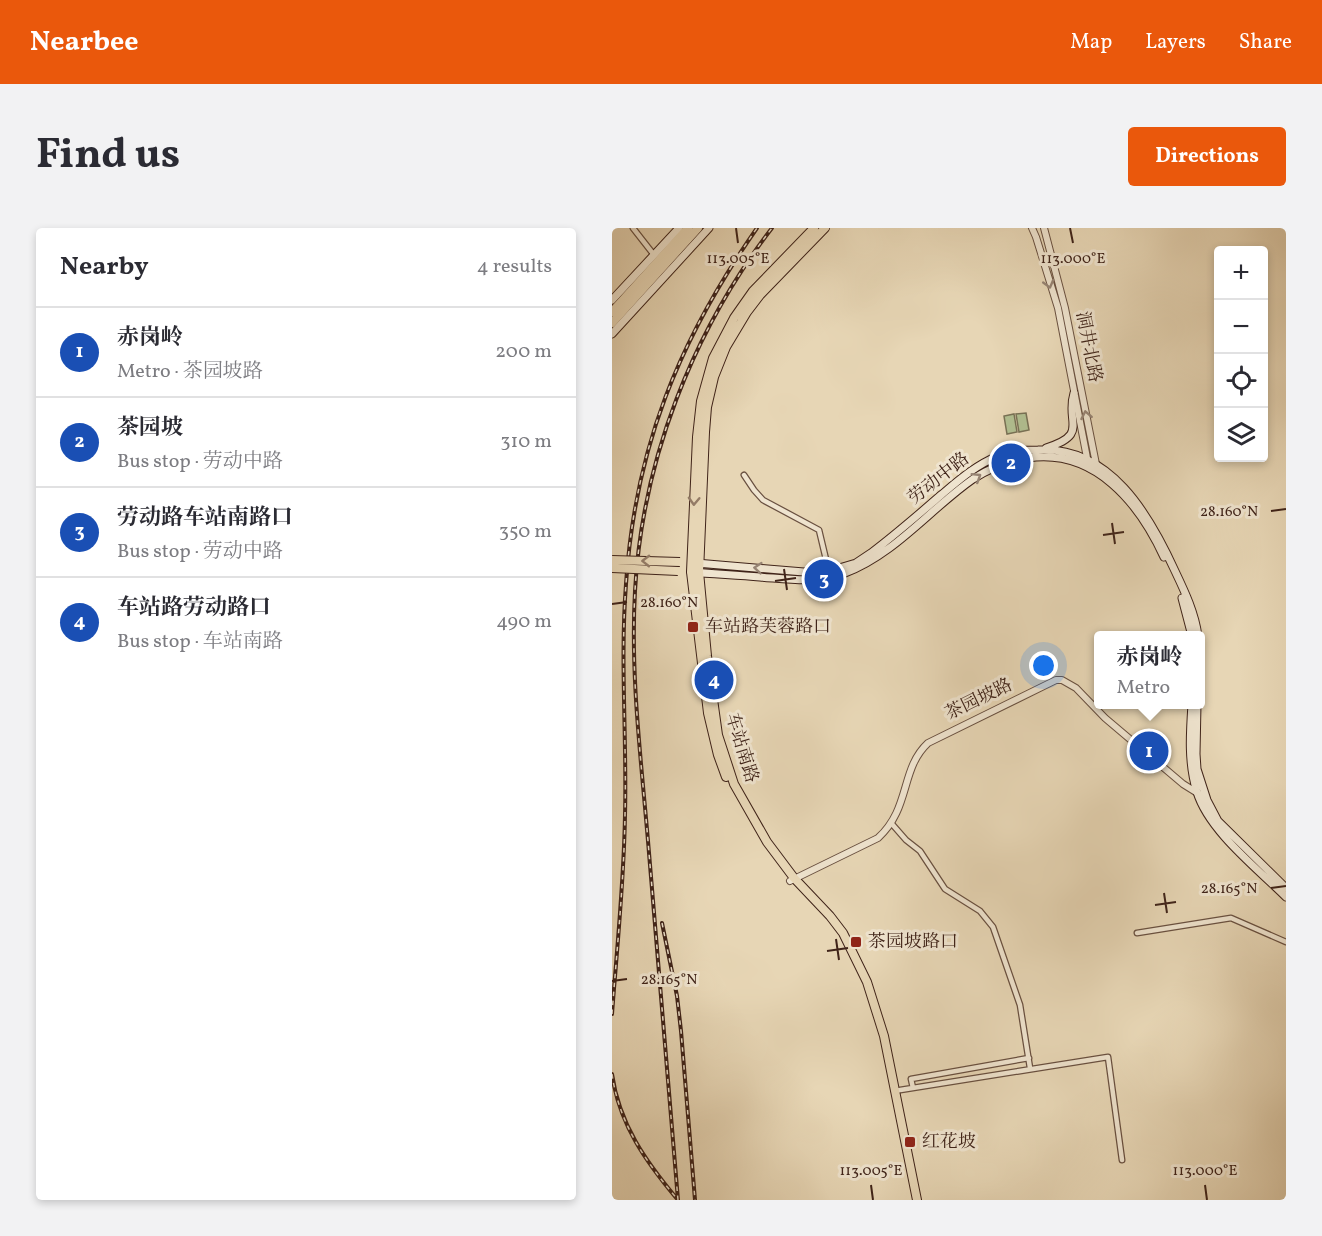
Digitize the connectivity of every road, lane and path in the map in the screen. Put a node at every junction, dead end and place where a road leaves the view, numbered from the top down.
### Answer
1 (633, 228) edge
2 (679, 228) edge
3 (688, 228) edge
4 (698, 228) edge
5 (709, 228) edge
6 (813, 228) edge
7 (825, 228) edge
8 (1032, 228) edge
9 (1044, 228) edge
10 (654, 255) junction
11 (612, 300) edge
12 (612, 312) edge
13 (612, 323) edge
14 (612, 334) edge
15 (1074, 393) junction
16 (1040, 450) junction
17 (1087, 458) junction
18 (1092, 465) junction
19 (744, 475) dead end
20 (697, 532) junction
21 (612, 560) edge
22 (696, 563) junction
23 (612, 568) edge
24 (695, 572) junction
25 (830, 575) junction
26 (1191, 631) edge
27 (1197, 631) edge
28 (1094, 706) edge
29 (1097, 709) edge
30 (1192, 709) edge
31 (1197, 709) edge
32 (1197, 792) junction
33 (1207, 800) junction
34 (892, 824) junction
35 (792, 880) junction
36 (1286, 888) edge
37 (1286, 897) edge
38 (1137, 933) dead end
39 (1286, 942) edge
40 (1029, 1058) junction
41 (1030, 1068) junction
42 (913, 1088) junction
43 (894, 1091) junction
44 (1122, 1160) dead end
45 (915, 1200) edge

1 - 10 street
2 - 10 main road
3 - 12 main road
4 - 13 main road
5 - 14 main road
6 -> 20 main road, 车站南路
7 - 20 main road, 车站南路
8 -> 15 street, 洞井北路
18 -> 9 street, 洞井北路
10 - 11 main road
15 - 16 main road
15 - 17 street, 洞井北路
16 - 17 main road, 劳动中路
16 - 25 main road, 劳动中路
17 - 18 main road, 劳动中路
25 -> 18 main road, 劳动中路
18 - 26 main road, 劳动中路
18 - 27 main road, 劳动中路
19 - 25 street
20 - 22 main road, 车站南路
22 -> 21 main road, 劳动中路, bridge
22 - 24 main road, 车站南路
25 -> 22 main road, 劳动中路
23 - 24 main road, 劳动中路, bridge
24 - 25 main road, 劳动中路
24 - 35 main road, 车站南路
28 - 34 street, 茶园坡路
29 - 32 street, 茶园坡路
30 - 32 main road
31 - 33 main road
32 - 33 street, 茶园坡路
32 - 37 main road
33 - 36 main road
34 - 35 street, 茶园坡路
34 - 40 street
35 - 43 main road, 车站南路
35 - 45 main road, 车站南路
38 - 39 street
40 - 41 street
40 - 42 street
41 - 42 street
41 - 44 street
42 - 43 street
43 - 45 main road, 车站南路

